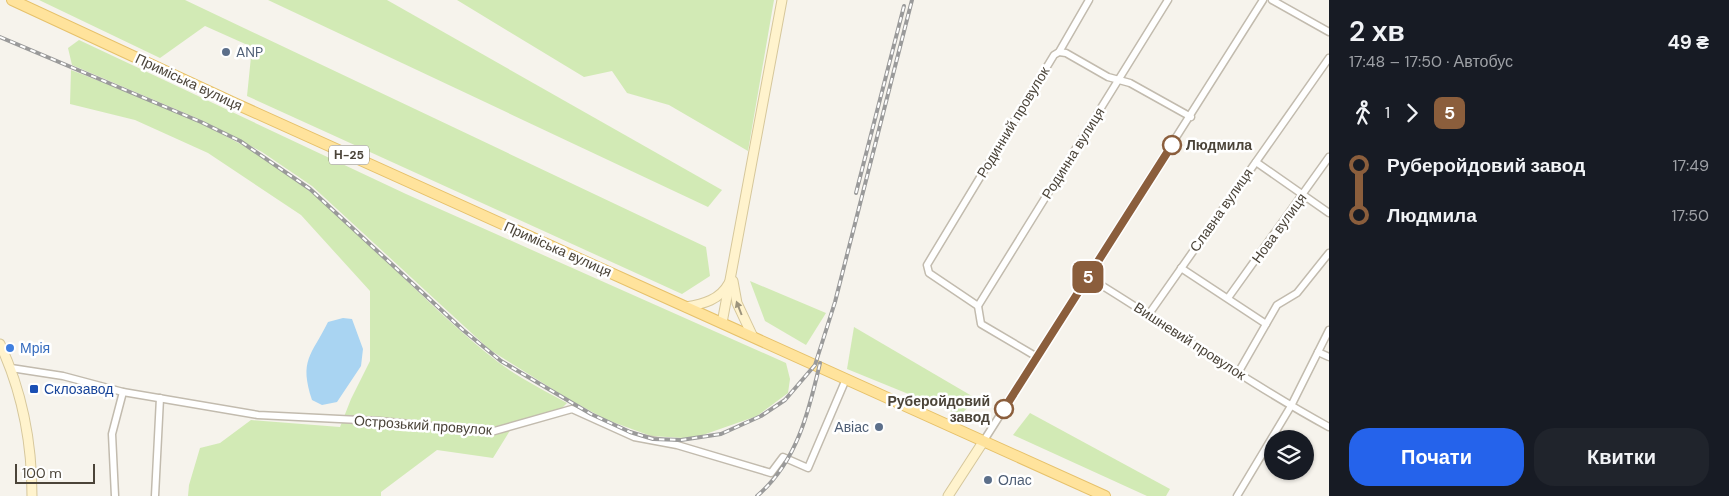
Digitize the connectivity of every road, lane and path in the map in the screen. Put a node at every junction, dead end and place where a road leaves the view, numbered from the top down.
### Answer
1 (12, 0) edge
2 (782, 0) edge
3 (1089, 0) edge
4 (1168, 0) edge
5 (1263, 0) edge
6 (1272, 0) edge
7 (1329, 32) edge
8 (1059, 52) junction
9 (1329, 58) edge
10 (1119, 80) junction
11 (1191, 117) junction
12 (1329, 157) edge
13 (1256, 162) junction
14 (1304, 194) junction
15 (1329, 213) edge
16 (1329, 253) edge
17 (1181, 268) junction
18 (732, 276) junction
19 (1088, 278) junction
20 (1228, 298) junction
21 (978, 306) junction
22 (686, 307) junction
23 (1149, 314) junction
24 (722, 323) junction
25 (1266, 324) junction
26 (1329, 330) edge
27 (753, 337) junction
28 (0, 344) edge
29 (1318, 352) junction
30 (1037, 357) junction
31 (1329, 358) edge
32 (12, 368) junction
33 (1238, 372) junction
34 (846, 379) junction
35 (123, 392) junction
36 (160, 398) junction
37 (1291, 406) junction
38 (1329, 427) edge
39 (983, 442) junction
40 (32, 496) edge
41 (115, 496) edge
42 (155, 496) edge
43 (948, 496) edge
44 (1105, 496) edge
45 (1237, 496) edge

1 - 22 main road, Приміська вулиця / Н-25
2 - 18 main road
3 - 8 street, Родинний провулок
4 - 10 street, Родинна вулиця
5 - 11 street
6 - 7 street
8 - 10 street
8 - 21 street, Родинний провулок
9 - 13 street, Славна вулиця
10 - 11 street
10 - 21 street, Родинна вулиця
11 - 19 street
12 - 14 street, Нова вулиця
13 - 14 street
13 - 17 street, Славна вулиця
14 - 15 street
14 - 20 street, Нова вулиця
16 - 25 street
17 - 20 street
17 - 23 street, Славна вулиця
18 - 22 main road
18 - 24 main road
27 -> 18 main road
19 - 23 street, Вишневий провулок
19 - 30 street
20 - 25 street
21 - 30 street
22 - 24 main road, Приміська вулиця / Н-25
23 - 33 street, Вишневий провулок
24 - 27 main road, Приміська вулиця / Н-25
25 - 33 street
26 - 29 street
27 - 34 main road, Приміська вулиця / Н-25
28 - 32 main road
29 - 31 street
29 - 37 street
30 - 39 street
32 - 35 street, Острозький провулок
32 - 40 main road
33 - 37 street, Вишневий провулок
34 - 36 street, Острозький провулок
34 - 39 main road, Приміська вулиця / Н-25
35 - 36 street, Острозький провулок
35 - 41 street
36 - 42 street
37 - 38 street, Вишневий провулок
37 - 45 street
39 - 43 main road
39 - 44 main road, Приміська вулиця / Н-25

